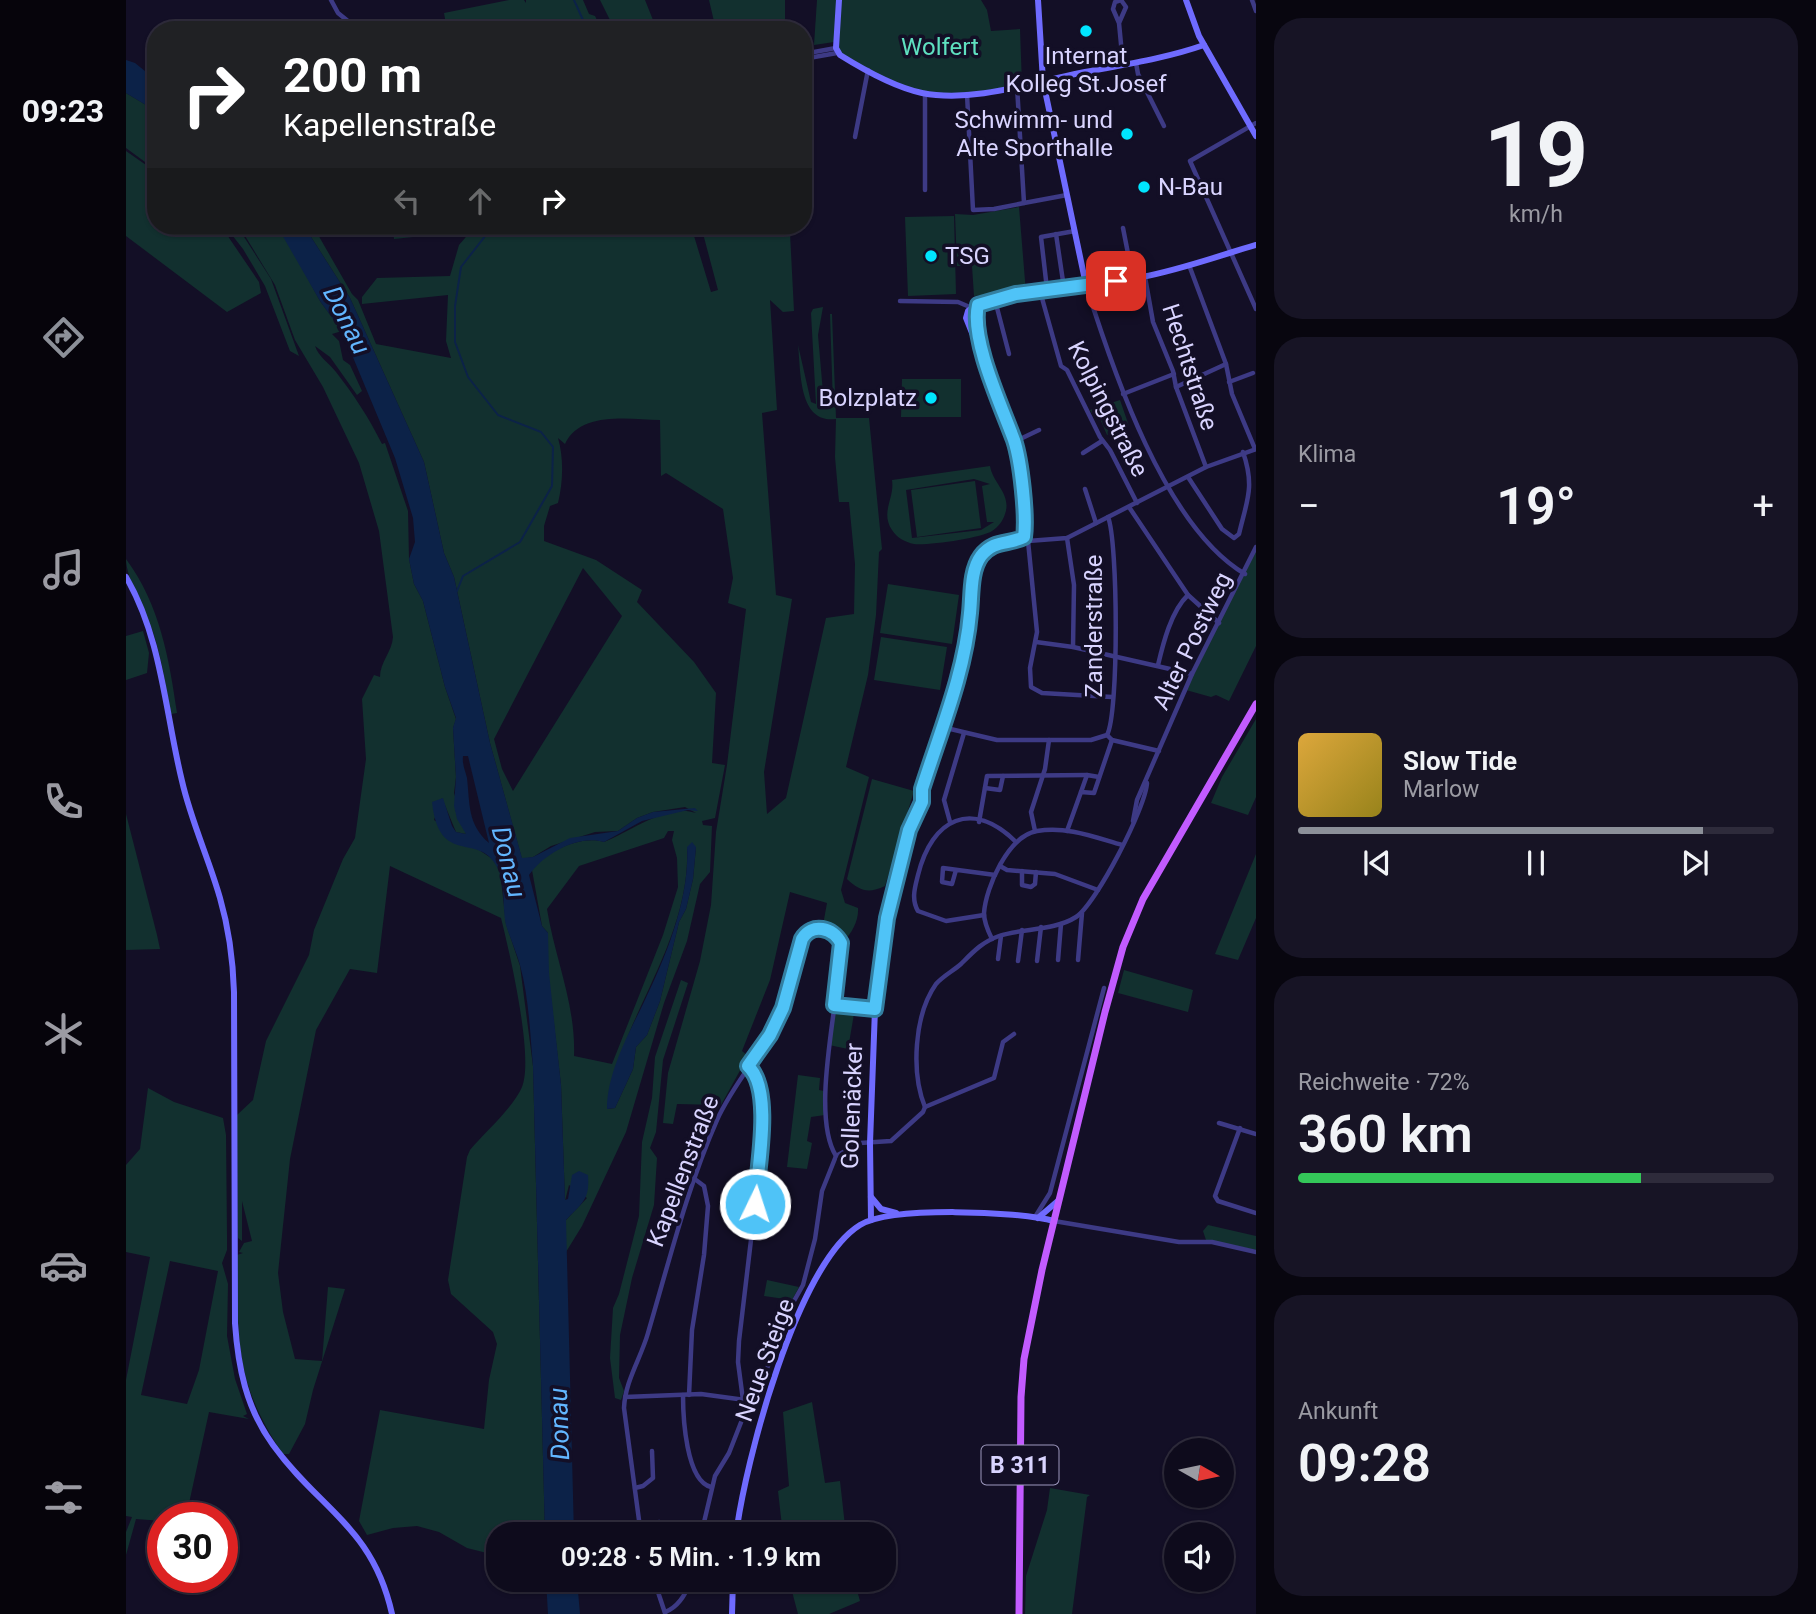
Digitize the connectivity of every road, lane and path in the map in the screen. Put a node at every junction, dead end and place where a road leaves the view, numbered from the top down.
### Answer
1 (331, 0) edge
2 (839, 0) edge
3 (1038, 0) edge
4 (1252, 0) edge
5 (1189, 2) edge
6 (1256, 11) edge
7 (348, 21) edge
8 (1119, 23) junction
9 (1204, 45) junction
10 (837, 50) junction
11 (812, 55) edge
12 (1136, 63) junction
13 (1123, 65) junction
14 (868, 71) junction
15 (1043, 81) junction
16 (1017, 85) junction
17 (925, 94) junction
18 (967, 94) junction
19 (1253, 124) edge
20 (1164, 126) dead end
21 (1256, 136) edge
22 (855, 137) dead end
23 (925, 190) dead end
24 (1067, 195) junction
25 (1024, 203) junction
26 (1123, 228) dead end
27 (1075, 231) junction
28 (1056, 234) junction
29 (1256, 245) edge
30 (1231, 252) junction
31 (1189, 264) junction
32 (1145, 277) junction
33 (1133, 279) junction
34 (1086, 285) junction
35 (1064, 288) junction
36 (1044, 290) junction
37 (995, 300) junction
38 (900, 301) dead end
39 (975, 306) junction
40 (1256, 309) edge
41 (1009, 354) dead end
42 (1226, 364) junction
43 (1253, 373) dead end
44 (1174, 374) junction
45 (1229, 383) junction
46 (1176, 387) junction
47 (1123, 394) junction
48 (1039, 430) dead end
49 (1102, 441) junction
50 (1014, 442) junction
51 (1256, 449) edge
52 (1243, 452) junction
53 (1083, 453) dead end
54 (1206, 467) junction
55 (1188, 477) junction
56 (1170, 486) junction
57 (1085, 489) dead end
58 (1136, 503) junction
59 (1129, 507) junction
60 (1108, 517) junction
61 (1096, 523) junction
62 (1068, 538) junction
63 (1026, 539) junction
64 (1256, 547) edge
65 (1245, 574) junction
66 (126, 577) edge
67 (1188, 595) junction
68 (1219, 623) junction
69 (1036, 642) junction
70 (1073, 647) junction
71 (1114, 656) junction
72 (1158, 666) junction
73 (1192, 674) junction
74 (1112, 697) junction
75 (1256, 704) edge
76 (942, 727) junction
77 (964, 733) junction
78 (1107, 735) junction
79 (1048, 740) junction
80 (1112, 740) junction
81 (1159, 751) junction
82 (1087, 775) junction
83 (1003, 776) junction
84 (1043, 776) junction
85 (1099, 777) junction
86 (985, 788) junction
87 (1081, 792) junction
88 (950, 822) junction
89 (979, 822) junction
90 (1035, 831) junction
91 (1067, 831) junction
92 (1016, 842) junction
93 (1122, 845) junction
94 (1000, 866) junction
95 (956, 870) dead end
96 (1022, 871) junction
97 (1036, 872) junction
98 (995, 875) junction
99 (1098, 890) junction
100 (1082, 912) junction
101 (984, 915) junction
102 (1062, 924) junction
103 (1041, 927) junction
104 (1021, 930) junction
105 (1001, 936) junction
106 (992, 939) junction
107 (998, 958) dead end
108 (1058, 960) dead end
109 (1078, 960) dead end
110 (1018, 961) dead end
111 (1037, 961) dead end
112 (1104, 988) dead end
113 (834, 1005) junction
114 (875, 1009) junction
115 (1014, 1034) dead end
116 (748, 1066) junction
117 (925, 1107) junction
118 (1219, 1123) dead end
119 (1240, 1128) junction
120 (1256, 1133) edge
121 (870, 1143) junction
122 (836, 1156) junction
123 (696, 1180) junction
124 (870, 1195) junction
125 (1060, 1198) junction
126 (1256, 1213) edge
127 (905, 1214) junction
128 (1037, 1218) junction
129 (872, 1220) junction
130 (1054, 1221) junction
131 (1256, 1252) edge
132 (686, 1395) junction
133 (624, 1397) junction
134 (746, 1401) junction
135 (652, 1451) dead end
136 (711, 1486) junction
137 (635, 1488) junction
138 (639, 1522) edge
139 (704, 1522) edge
140 (738, 1522) edge
141 (658, 1592) edge
142 (685, 1592) edge
143 (733, 1592) edge
144 (665, 1613) edge
145 (392, 1614) edge
146 (732, 1614) edge
147 (1019, 1614) edge

1 - 7 street
2 - 10 street
3 - 15 street
4 - 6 street
5 - 9 street
8 - 8 street
8 - 13 street
9 - 12 street
9 - 19 street
10 - 11 street
10 - 14 street
12 - 13 street
12 - 20 street
13 - 15 street
14 - 17 street
14 - 22 street
15 - 16 street
15 - 24 street
16 - 18 street
16 - 25 street
17 - 18 street
17 - 23 street
18 - 25 street
19 - 21 street
19 - 30 street
24 - 25 street
24 - 27 street
26 - 33 street
27 - 28 street
27 - 34 street
28 - 35 street
28 - 36 street, Kolpingstraße
29 - 30 street
30 - 31 street
30 - 40 street
31 - 32 street
31 - 42 street
32 - 33 street
32 - 44 street, Hechtstraße
33 - 34 street
34 - 35 street
34 - 47 street
35 - 36 street
36 - 37 street
36 - 49 street, Kolpingstraße
37 - 39 street
37 - 41 street
38 - 39 street
39 - 50 street
42 - 45 street
42 - 46 street
43 - 45 street
44 - 46 street, Hechtstraße
44 - 47 street
45 - 51 street
46 - 54 street, Hechtstraße
47 - 56 street
48 - 50 street
49 - 53 street
49 - 58 street, Kolpingstraße
50 - 63 street
51 - 52 street
52 - 54 street
52 - 55 street
54 - 55 street
55 - 56 street
56 - 58 street
56 - 65 street
57 - 61 street
58 - 59 street
59 - 60 street
59 - 67 street
60 - 61 street
60 - 71 street, Zanderstraße
61 - 62 street
62 - 63 street
62 - 70 street
63 - 69 street
63 - 76 street, Gollenäcker
64 - 65 street, Alter Postweg
65 - 68 street, Alter Postweg
66 - 145 street
67 - 68 street
67 - 72 street
68 - 73 street, Alter Postweg
69 - 70 street
69 - 74 street
70 - 71 street
71 - 72 street
71 - 74 street, Zanderstraße
72 - 73 street
73 - 81 street, Alter Postweg
74 - 78 street, Zanderstraße
75 - 125 main road, B 311
76 - 77 street
76 - 114 street, Gollenäcker
77 - 79 street
77 - 88 street
78 - 79 street
78 - 80 street
79 - 84 street
80 - 81 street
80 - 85 street
81 - 93 street, Alter Postweg
82 - 84 street
82 - 85 street
82 - 87 street
83 - 84 street
83 - 86 street
83 - 86 street
84 - 90 street
85 - 87 street
86 - 89 street
87 - 91 street
88 - 89 street
88 - 101 street
89 - 92 street
90 - 91 street
90 - 92 street
91 - 93 street
92 - 94 street
93 - 99 street, Alter Postweg
94 - 96 street
94 - 98 street
95 - 98 street
96 - 97 street
96 - 97 street
97 - 99 street
98 - 101 street
99 - 100 street, Alter Postweg
100 - 102 street
100 - 109 street
101 - 106 street
102 - 103 street
102 - 108 street
103 - 104 street
103 - 111 street
104 - 105 street
104 - 110 street
105 - 106 street
105 - 107 street
106 - 117 street
112 - 128 street
113 - 114 street
113 - 116 street, Kapellenstraße
113 - 122 street, Kapellenstraße
114 - 121 street, Gollenäcker
115 - 117 street
116 - 123 street, Kapellenstraße
116 - 134 street
117 - 121 street
118 - 119 street
119 - 120 street
119 - 126 street
121 - 122 street
121 - 124 street, Gollenäcker
122 - 134 street
123 - 132 street
123 - 133 street, Kapellenstraße
124 - 127 street
124 - 129 street, Gollenäcker
125 - 128 street
125 - 130 main road, B 311
127 - 128 street, Neue Steige
127 - 129 street, Neue Steige
128 - 130 street, Neue Steige
129 - 140 street, Neue Steige
130 - 131 street
130 - 147 main road, B 311
132 - 133 street
132 - 134 street
132 - 136 street
133 - 137 street, Kapellenstraße
134 - 136 street
135 - 137 street
136 - 139 street
137 - 138 street, Kapellenstraße
141 - 144 street
142 - 144 street
143 - 146 street

